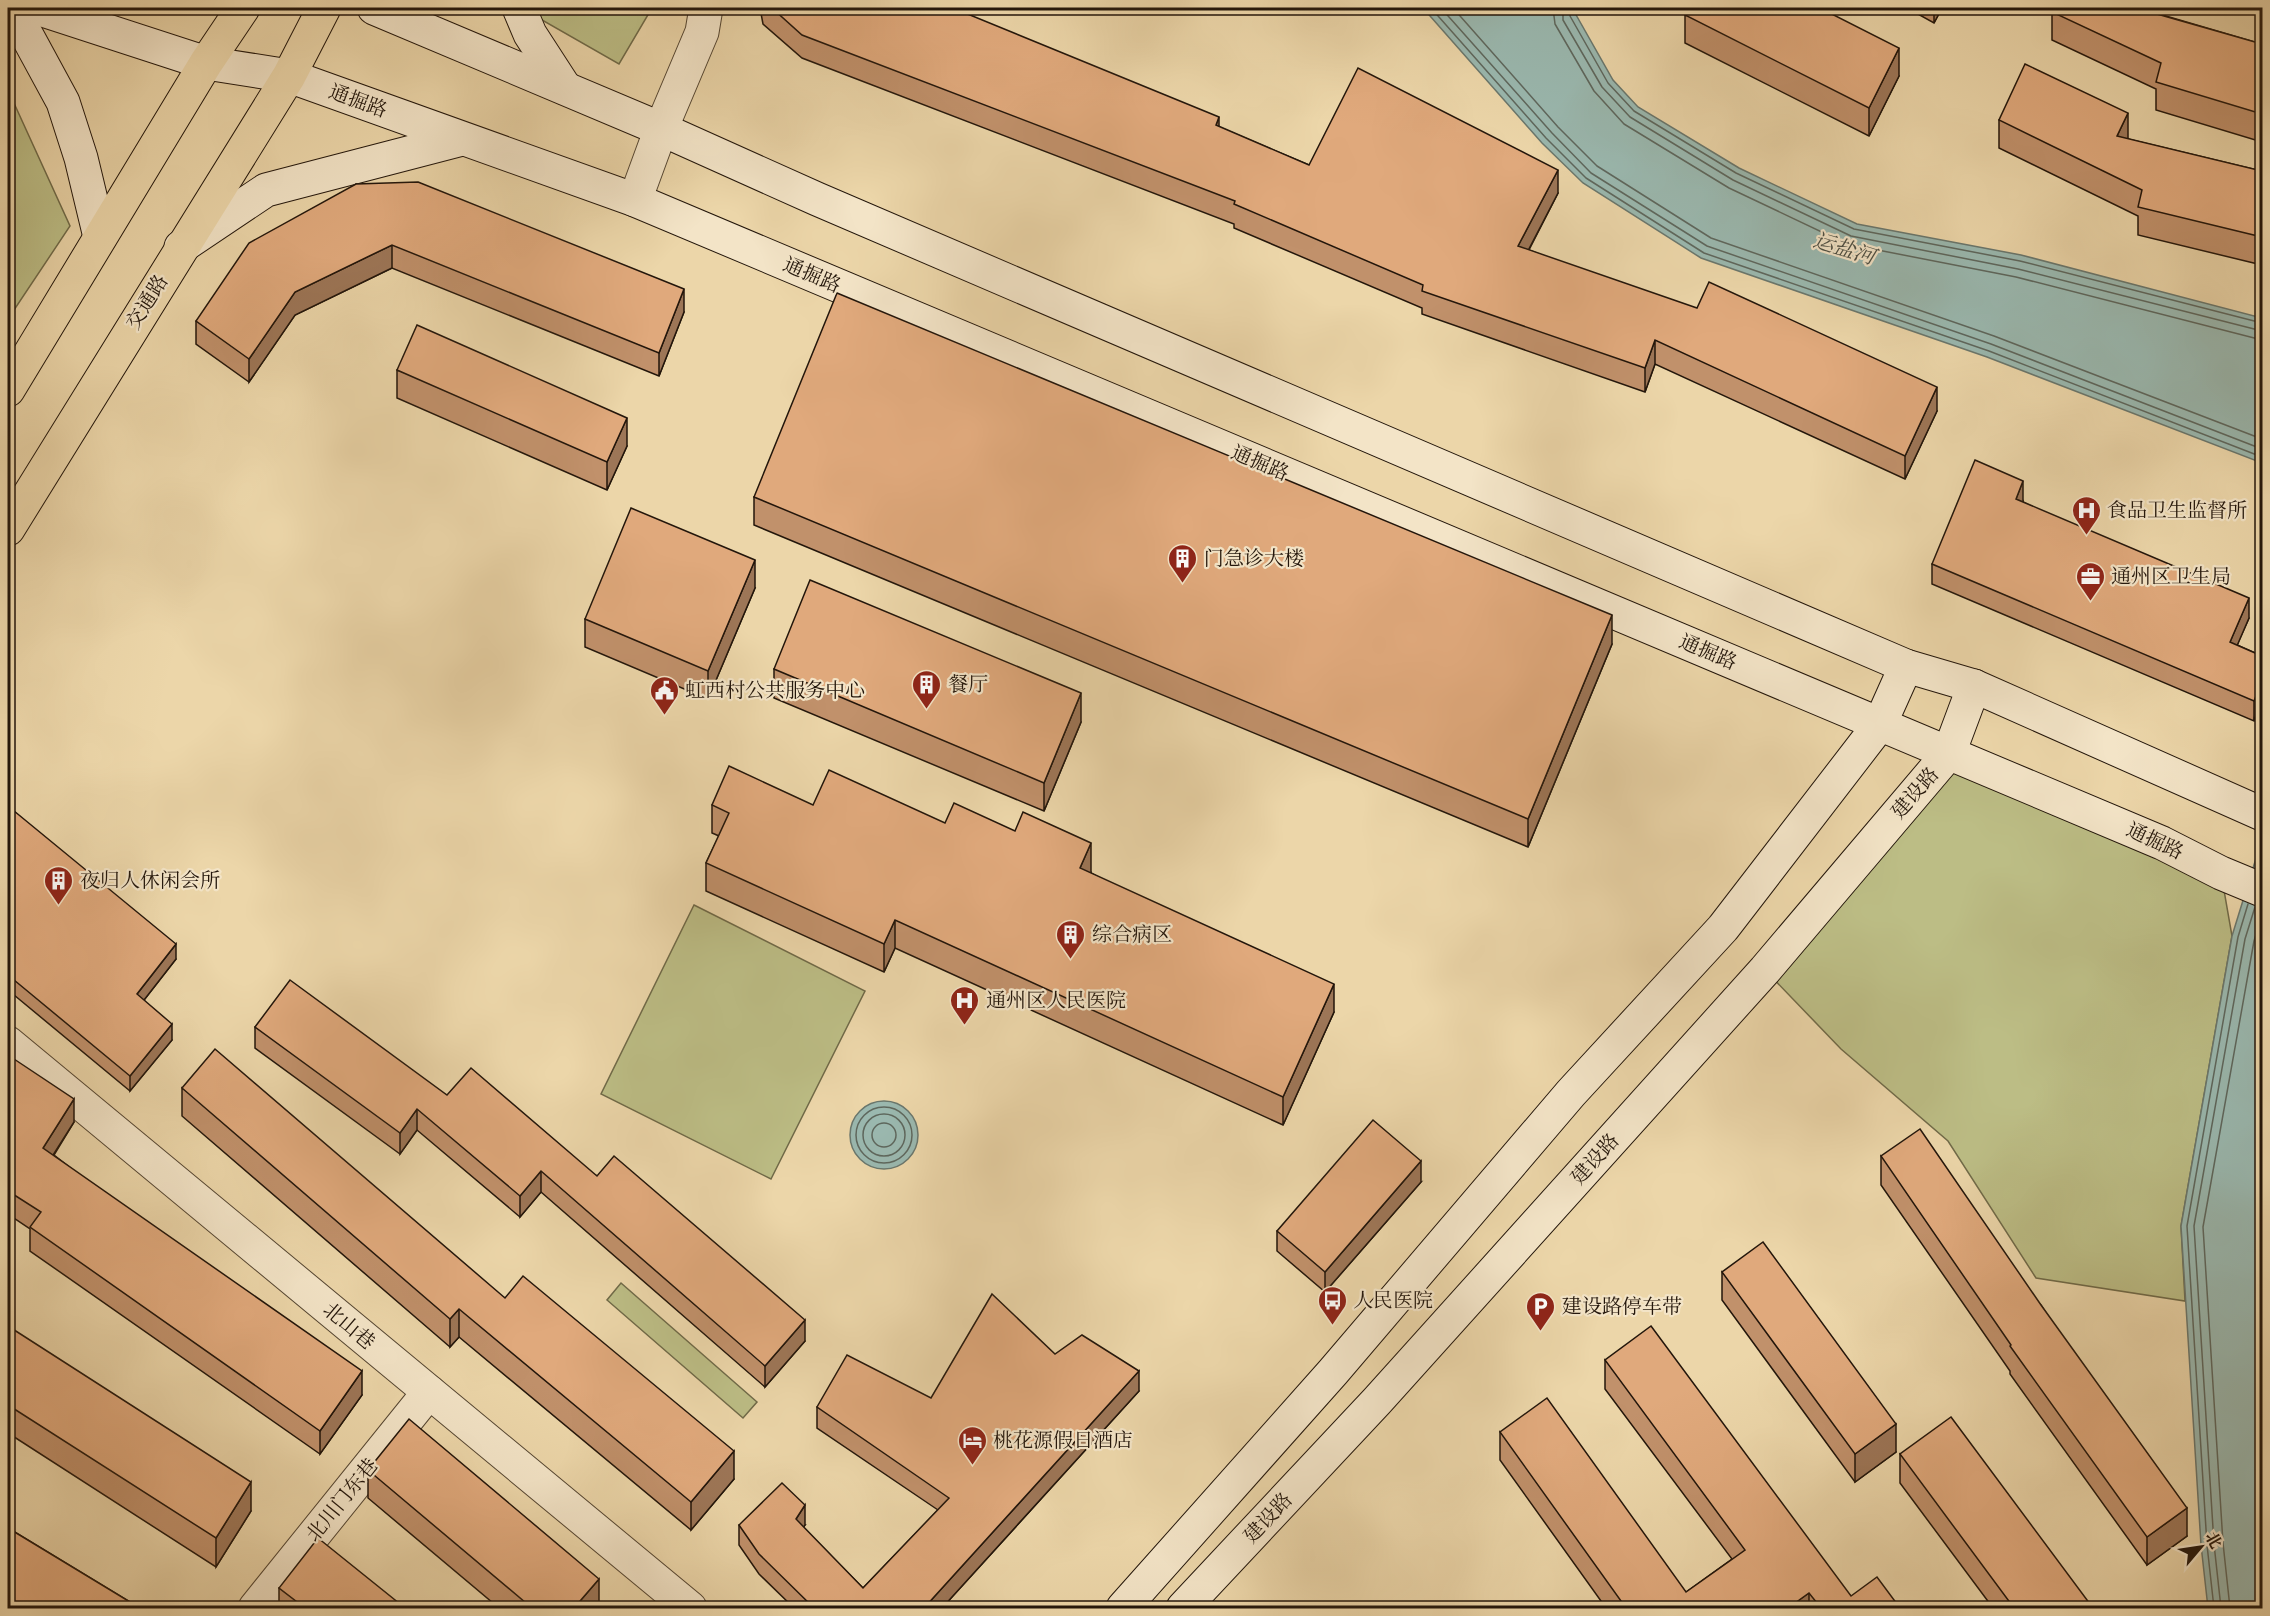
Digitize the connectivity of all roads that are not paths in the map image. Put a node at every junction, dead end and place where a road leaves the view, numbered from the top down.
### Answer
1 (12, 8) edge
2 (36, 8) edge
3 (243, 8) edge
4 (324, 8) edge
5 (374, 8) edge
6 (519, 8) edge
7 (706, 8) edge
8 (206, 63) junction
9 (289, 76) junction
10 (565, 88) junction
11 (661, 129) junction
12 (462, 139) junction
13 (635, 200) junction
14 (100, 237) junction
15 (182, 247) junction
16 (8, 390) edge
17 (8, 529) edge
18 (1906, 666) junction
19 (1974, 686) junction
20 (1880, 724) junction
21 (1949, 753) junction
22 (2256, 810) edge
23 (2262, 890) edge
24 (8, 1043) edge
25 (429, 1392) junction
26 (255, 1608) edge
27 (690, 1608) edge
28 (1123, 1608) edge
29 (1183, 1608) edge

1 - 14 main road
2 - 8 main road
3 - 8 main road
4 - 9 main road, 交通路
5 - 10 main road
6 - 10 main road
7 - 11 main road
8 - 9 main road, 通掘路
8 - 14 main road
9 - 12 main road, 通掘路
9 - 15 main road, 交通路
10 - 11 main road
11 - 13 main road
11 - 18 main road
12 - 13 main road, 通掘路
12 - 15 main road
13 - 20 main road, 通掘路
14 - 16 main road
15 - 17 main road, 交通路
18 - 19 main road
18 - 20 main road
19 - 21 main road, 建设路
19 - 22 main road
20 - 21 main road, 通掘路
20 - 28 main road
21 - 23 main road, 通掘路
21 - 29 main road, 建设路
24 - 25 main road, 北山巷
25 - 26 main road, 北川门东巷
25 - 27 main road, 北山巷

